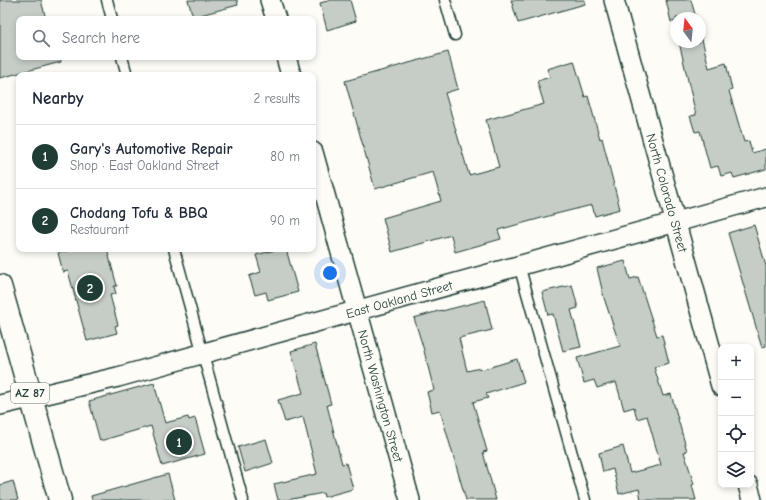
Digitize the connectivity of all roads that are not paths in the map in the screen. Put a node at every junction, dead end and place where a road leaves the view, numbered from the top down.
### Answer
1 (107, 0) edge
2 (270, 0) edge
3 (445, 0) edge
4 (614, 0) edge
5 (111, 16) edge
6 (275, 16) edge
7 (455, 35) dead end
8 (123, 60) edge
9 (287, 60) edge
10 (126, 72) edge
11 (290, 72) edge
12 (316, 163) edge
13 (766, 197) edge
14 (676, 222) junction
15 (175, 252) edge
16 (519, 265) junction
17 (0, 286) edge
18 (358, 310) junction
19 (202, 354) junction
20 (719, 380) edge
21 (31, 397) junction
22 (0, 405) edge
23 (749, 488) edge
24 (60, 500) edge
25 (243, 500) edge
26 (410, 500) edge
27 (585, 500) edge
28 (752, 500) edge

1 - 5 lane
2 - 6 street
3 - 7 lane
4 - 14 street, North Colorado Street
8 - 10 lane
9 - 11 street
12 - 18 street, North Washington Street
13 - 14 street, East Oakland Street
14 - 16 street, East Oakland Street
14 - 20 street, North Colorado Street
15 - 19 lane
16 - 18 street, East Oakland Street
16 - 27 lane
17 - 21 main road, AZ 87
18 - 19 street, East Oakland Street
18 - 26 street, North Washington Street
19 - 21 street, East Oakland Street
19 - 25 lane
21 - 22 street, East Oakland Street
21 - 24 main road, AZ 87
23 - 28 street

